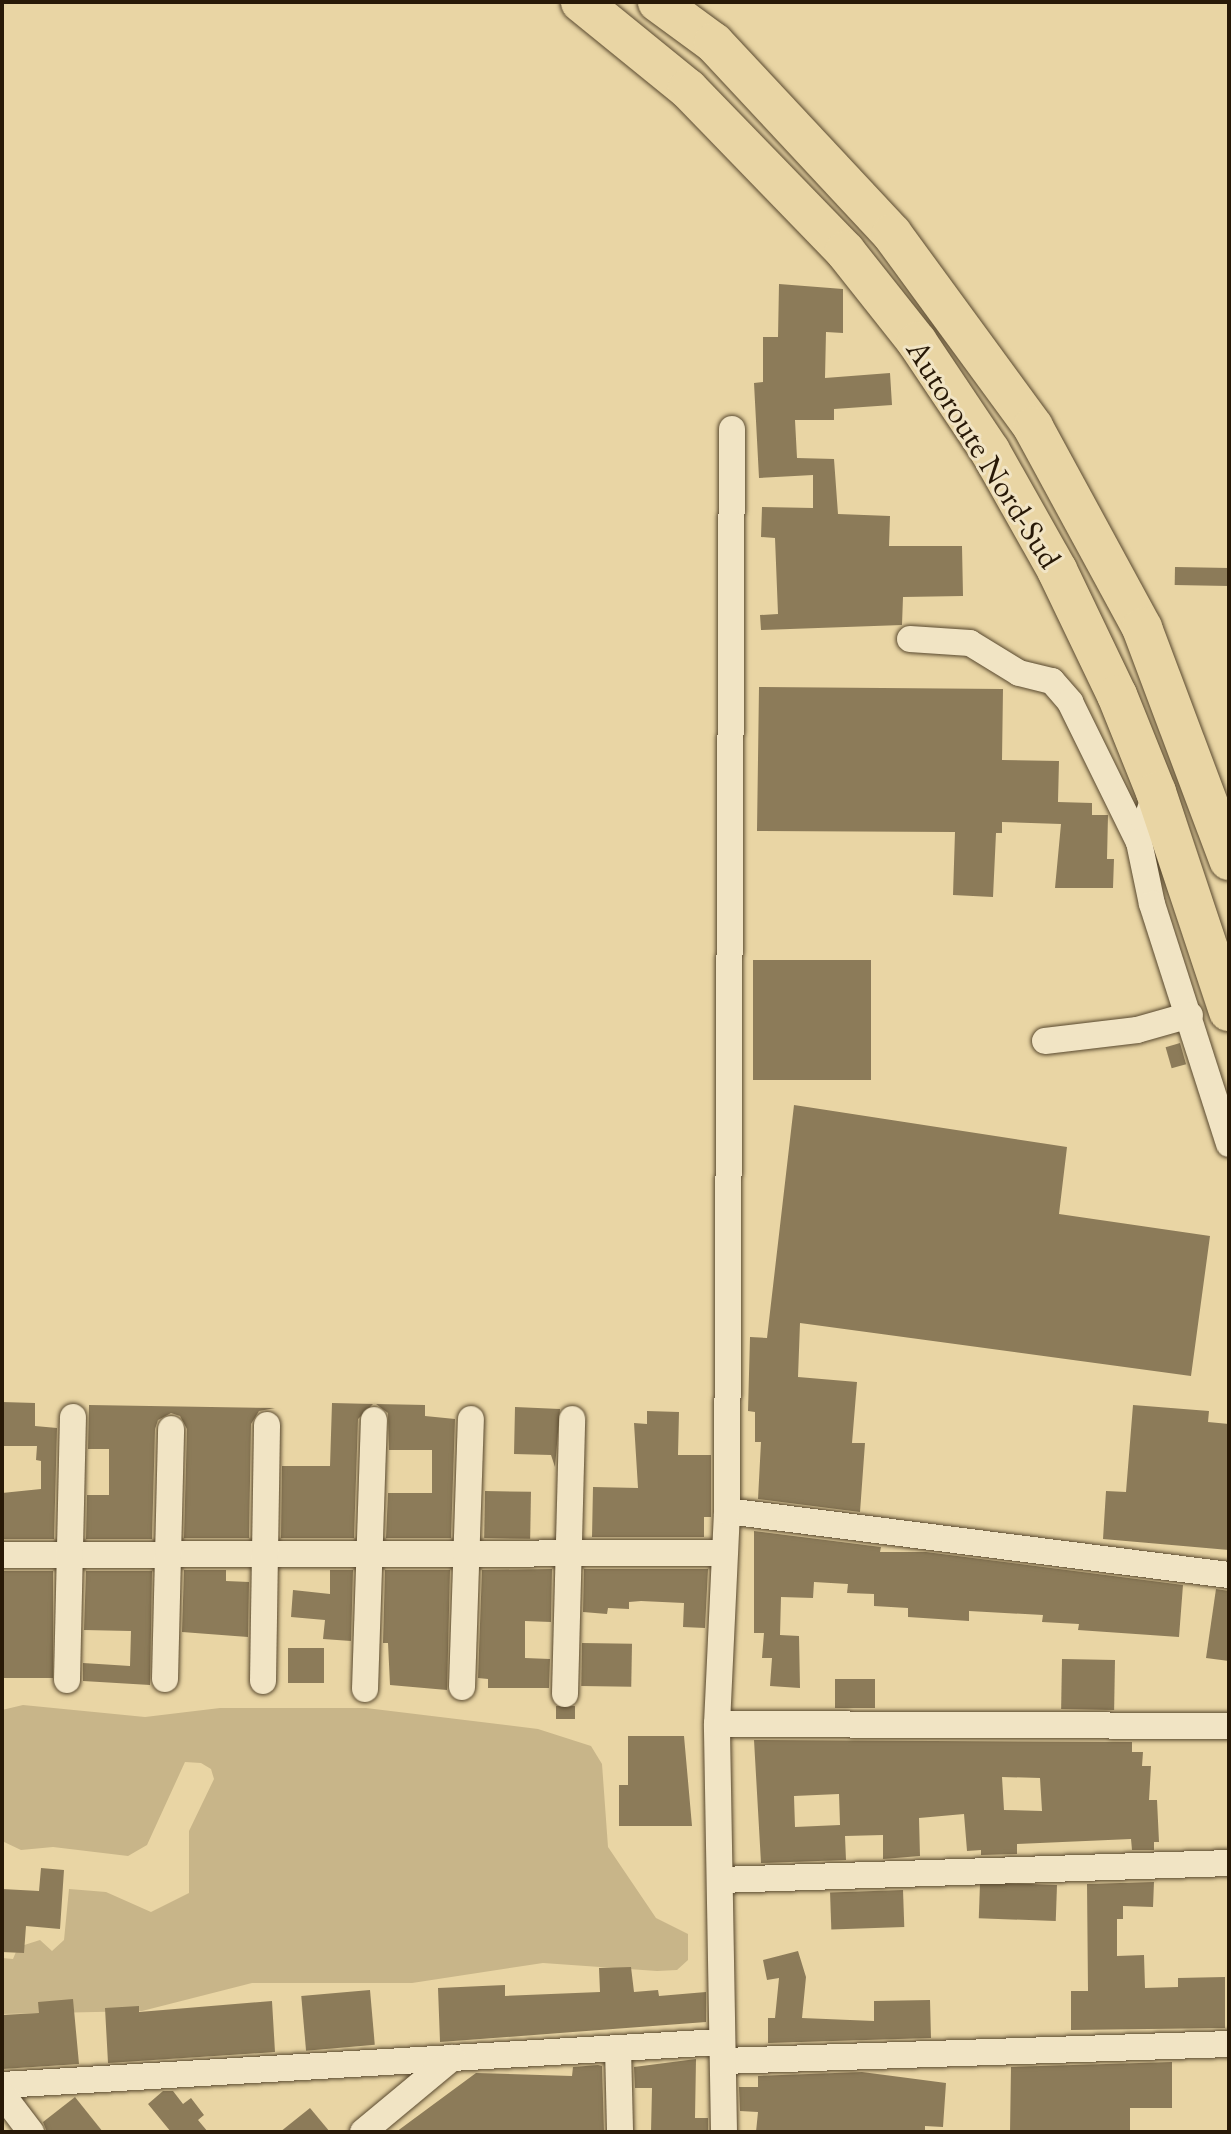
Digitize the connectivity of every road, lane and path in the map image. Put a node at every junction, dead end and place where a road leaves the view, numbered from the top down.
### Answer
1 (581, 2) edge
2 (658, 2) edge
3 (732, 429) dead end
4 (910, 639) dead end
5 (1156, 792) junction
6 (1139, 842) junction
7 (1228, 854) edge
8 (1210, 1013) edge
9 (1045, 1041) dead end
10 (1229, 1144) edge
11 (73, 1417) dead end
12 (471, 1419) dead end
13 (572, 1419) dead end
14 (374, 1420) dead end
15 (267, 1425) dead end
16 (171, 1429) dead end
17 (727, 1511) junction
18 (721, 1553) junction
19 (2, 1555) edge
20 (69, 1555) junction
21 (169, 1555) junction
22 (265, 1555) junction
23 (369, 1555) junction
24 (466, 1555) junction
25 (568, 1555) junction
26 (1229, 1575) edge
27 (165, 1679) dead end
28 (67, 1680) dead end
29 (263, 1681) dead end
30 (462, 1687) dead end
31 (365, 1689) dead end
32 (565, 1694) dead end
33 (717, 1724) junction
34 (1229, 1726) edge
35 (1229, 1863) edge
36 (720, 1880) junction
37 (1229, 2044) edge
38 (618, 2048) junction
39 (721, 2052) junction
40 (452, 2058) junction
41 (2, 2085) edge
42 (2, 2094) edge
43 (31, 2132) edge
44 (363, 2132) edge
45 (620, 2132) edge
46 (724, 2132) edge

1 - 5 highway, Autoroute Nord-Sud
2 - 7 highway, Autoroute Nord-Sud
3 - 17 street
4 - 6 street
5 - 6 street
5 - 8 highway, Autoroute Nord-Sud
6 - 8 street
8 - 9 street
8 - 10 street
11 - 20 street
12 - 24 street
13 - 25 street
14 - 23 street
15 - 22 street
16 - 21 street
17 - 18 street
17 - 26 street
18 - 25 street
18 - 33 street
19 - 20 street
20 - 21 street
20 - 28 street
21 - 22 street
21 - 27 street
22 - 23 street
22 - 29 street
23 - 24 street
23 - 31 street
24 - 25 street
24 - 30 street
25 - 32 street
33 - 34 street
33 - 36 street
35 - 36 street
36 - 39 street
37 - 39 street
38 - 39 street
38 - 40 street
38 - 45 street
39 - 46 street
40 - 41 street
40 - 44 street
42 - 43 street

